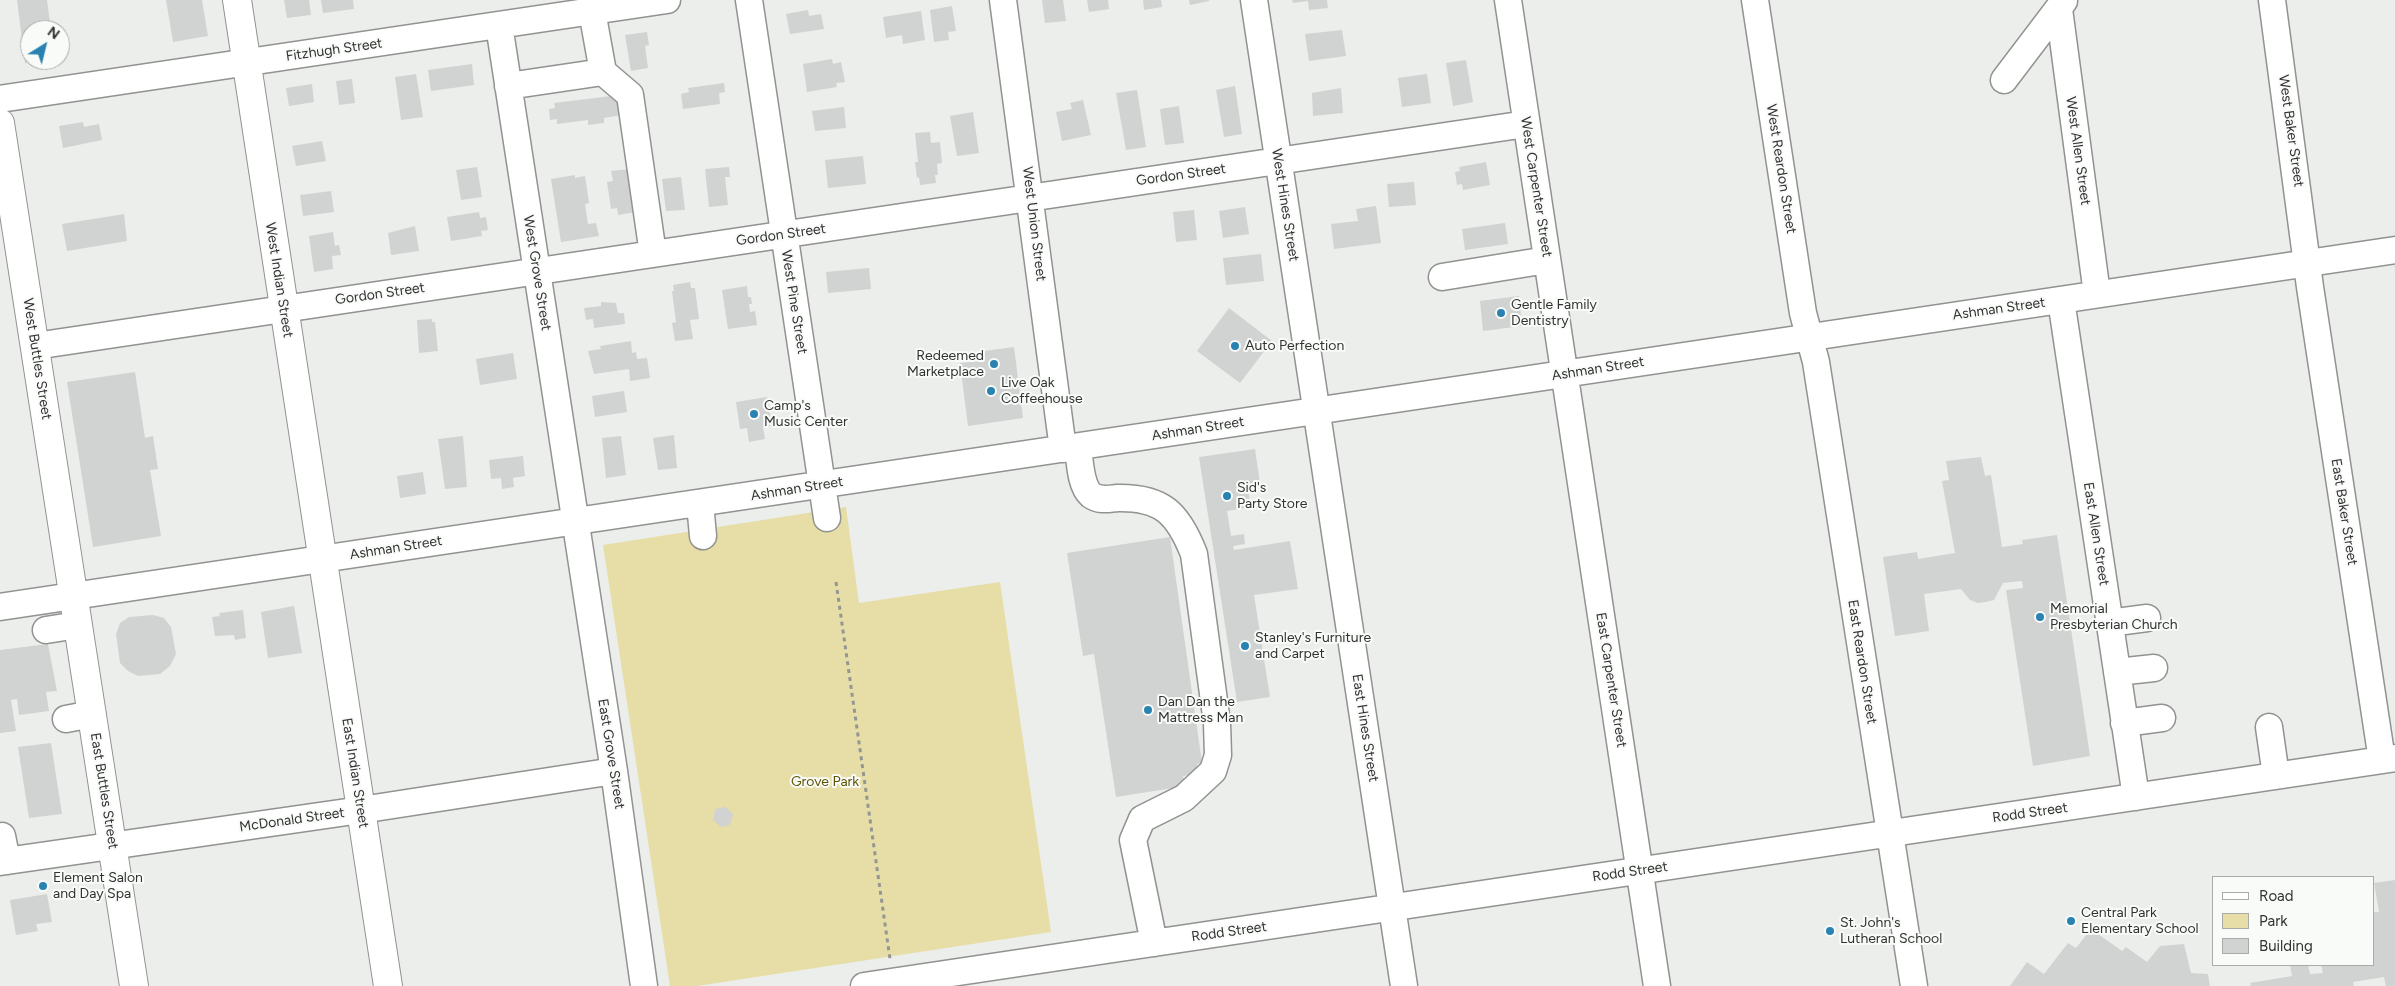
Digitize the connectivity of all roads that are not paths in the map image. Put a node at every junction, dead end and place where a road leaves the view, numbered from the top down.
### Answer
1 (236, 0) edge
2 (665, 0) edge
3 (749, 0) edge
4 (1003, 0) edge
5 (1254, 0) edge
6 (1508, 0) edge
7 (1755, 0) edge
8 (2272, 0) edge
9 (2062, 4) edge
10 (592, 11) junction
11 (499, 25) junction
12 (246, 62) junction
13 (603, 72) junction
14 (2004, 80) dead end
15 (508, 86) junction
16 (0, 99) edge
17 (0, 123) edge
18 (1526, 124) junction
19 (1278, 160) junction
20 (1031, 197) junction
21 (784, 234) junction
22 (2395, 250) edge
23 (654, 254) junction
24 (1547, 260) junction
25 (2308, 263) junction
26 (536, 271) junction
27 (1442, 277) dead end
28 (2097, 294) junction
29 (2061, 300) junction
30 (284, 308) junction
31 (1810, 337) junction
32 (35, 346) junction
33 (1565, 374) junction
34 (1316, 411) junction
35 (1070, 448) junction
36 (822, 485) junction
37 (700, 503) junction
38 (827, 518) dead end
39 (575, 522) junction
40 (703, 536) dead end
41 (323, 559) junction
42 (74, 595) junction
43 (0, 607) edge
44 (2147, 618) dead end
45 (2109, 623) junction
46 (78, 625) junction
47 (46, 630) dead end
48 (2154, 668) dead end
49 (2117, 672) junction
50 (2162, 718) dead end
51 (2124, 723) junction
52 (2269, 727) dead end
53 (2389, 759) edge
54 (614, 771) junction
55 (2276, 776) junction
56 (2136, 797) junction
57 (361, 810) junction
58 (1890, 833) junction
59 (2, 836) dead end
60 (112, 845) junction
61 (4, 862) edge
62 (1640, 870) junction
63 (1392, 907) junction
64 (1154, 943) junction
65 (892, 976) edge
66 (134, 986) edge
67 (388, 986) edge
68 (644, 986) edge
69 (864, 986) edge
70 (1404, 986) edge
71 (1657, 986) edge
72 (1914, 986) edge

1 - 12 highway, West Indian Street
2 - 10 street, Fitzhugh Street
3 - 21 street, West Pine Street
4 - 20 street, West Union Street
5 - 19 street, West Hines Street
6 - 18 street, West Carpenter Street
7 - 31 street, West Reardon Street
8 - 25 street, West Baker Street
9 - 14 street
9 - 28 street, West Allen Street
10 - 11 street, Fitzhugh Street
10 - 13 street
11 - 12 street, Fitzhugh Street
11 - 15 street, West Grove Street
12 - 16 street, Fitzhugh Street
12 - 30 highway, West Indian Street
13 - 15 street
13 - 23 street
15 - 26 street, West Grove Street
17 - 32 highway, West Buttles Street
18 - 19 street, Gordon Street
18 - 24 street, West Carpenter Street
19 - 20 street, Gordon Street
19 - 34 street, West Hines Street
20 - 21 street, Gordon Street
20 - 35 street, West Union Street
21 - 23 street, Gordon Street
21 - 36 street, West Pine Street
22 - 25 street, Ashman Street
23 - 26 street, Gordon Street
24 - 27 street
24 - 33 street, West Carpenter Street
25 - 28 street, Ashman Street
25 - 53 street, East Baker Street
26 - 30 street, Gordon Street
26 - 39 street, West Grove Street
28 - 29 street, Ashman Street
29 - 31 street, Ashman Street
29 - 45 street, East Allen Street
30 - 32 street, Gordon Street
30 - 41 highway, West Indian Street
31 - 33 street, Ashman Street
31 - 58 street, East Reardon Street
32 - 42 highway, West Buttles Street
33 - 34 street, Ashman Street
33 - 62 street, East Carpenter Street
34 - 35 street, Ashman Street
34 - 63 street, East Hines Street
35 - 36 street, Ashman Street
35 - 64 street, West Union Street
36 - 37 street, Ashman Street
36 - 38 street, West Pine Street
37 - 39 street, Ashman Street
37 - 40 street
39 - 41 street, Ashman Street
39 - 54 street, East Grove Street
41 - 42 street, Ashman Street
41 - 57 highway, East Indian Street
42 - 43 street, Ashman Street
42 - 46 highway, East Buttles Street
44 - 45 street
45 - 49 street, East Allen Street
46 - 47 street
46 - 60 highway, East Buttles Street
48 - 49 street
49 - 51 street, East Allen Street
50 - 51 street
51 - 56 street, East Allen Street
52 - 55 street
53 - 55 street, Rodd Street
54 - 57 street, McDonald Street
54 - 68 street, East Grove Street
55 - 56 street, Rodd Street
56 - 58 street, Rodd Street
57 - 60 street, McDonald Street
57 - 67 highway, East Indian Street
58 - 62 street, Rodd Street
58 - 72 street, East Reardon Street
59 - 61 street
60 - 61 street, McDonald Street
60 - 66 highway, East Buttles Street
62 - 63 street, Rodd Street
62 - 71 street, East Carpenter Street
63 - 64 street, Rodd Street
63 - 70 street, East Hines Street
64 - 65 street, Rodd Street
65 - 69 street, Rodd Street

